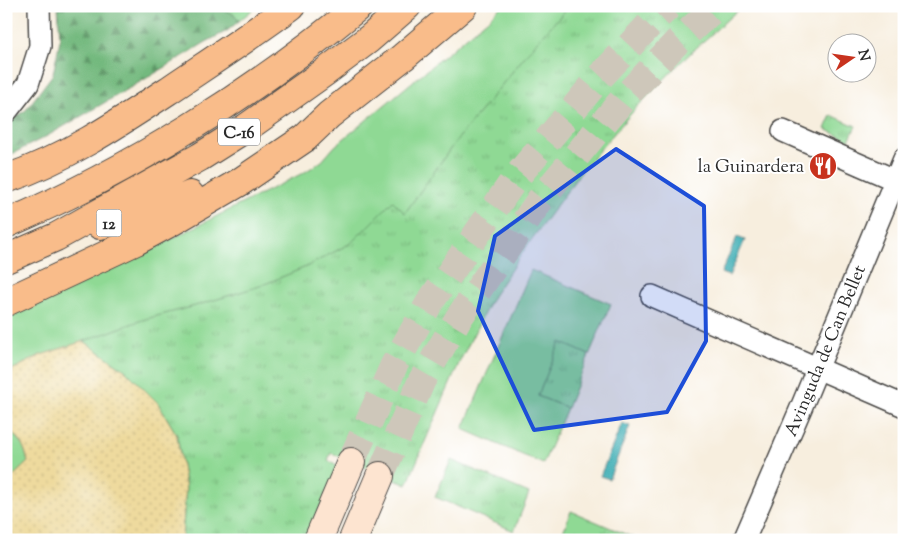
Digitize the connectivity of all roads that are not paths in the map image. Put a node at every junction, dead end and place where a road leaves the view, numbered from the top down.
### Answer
1 (39, 6) edge
2 (292, 6) edge
3 (336, 6) edge
4 (359, 6) edge
5 (407, 6) edge
6 (463, 6) edge
7 (282, 66) junction
8 (6, 112) edge
9 (329, 115) junction
10 (783, 130) dead end
11 (904, 159) edge
12 (6, 179) edge
13 (899, 182) edge
14 (6, 224) edge
15 (56, 237) junction
16 (6, 259) edge
17 (652, 296) dead end
18 (6, 302) edge
19 (817, 368) junction
20 (904, 406) edge
21 (351, 462) tunnel mouth
22 (380, 476) tunnel mouth
23 (318, 540) edge
24 (353, 540) edge
25 (744, 540) edge

1 - 8 street
2 - 12 highway
3 - 7 highway
4 - 7 highway, C-16
5 - 15 highway, C-16
6 - 9 highway
7 - 14 highway, C-16
9 - 15 highway, 12
9 - 18 highway
10 - 13 street
11 - 13 street, Avinguda de Can Bellet
13 - 19 street, Avinguda de Can Bellet
15 - 16 highway, C-16
17 - 19 street
19 - 20 street
19 - 25 street, Avinguda de Can Bellet
21 - 23 street
22 - 24 street

